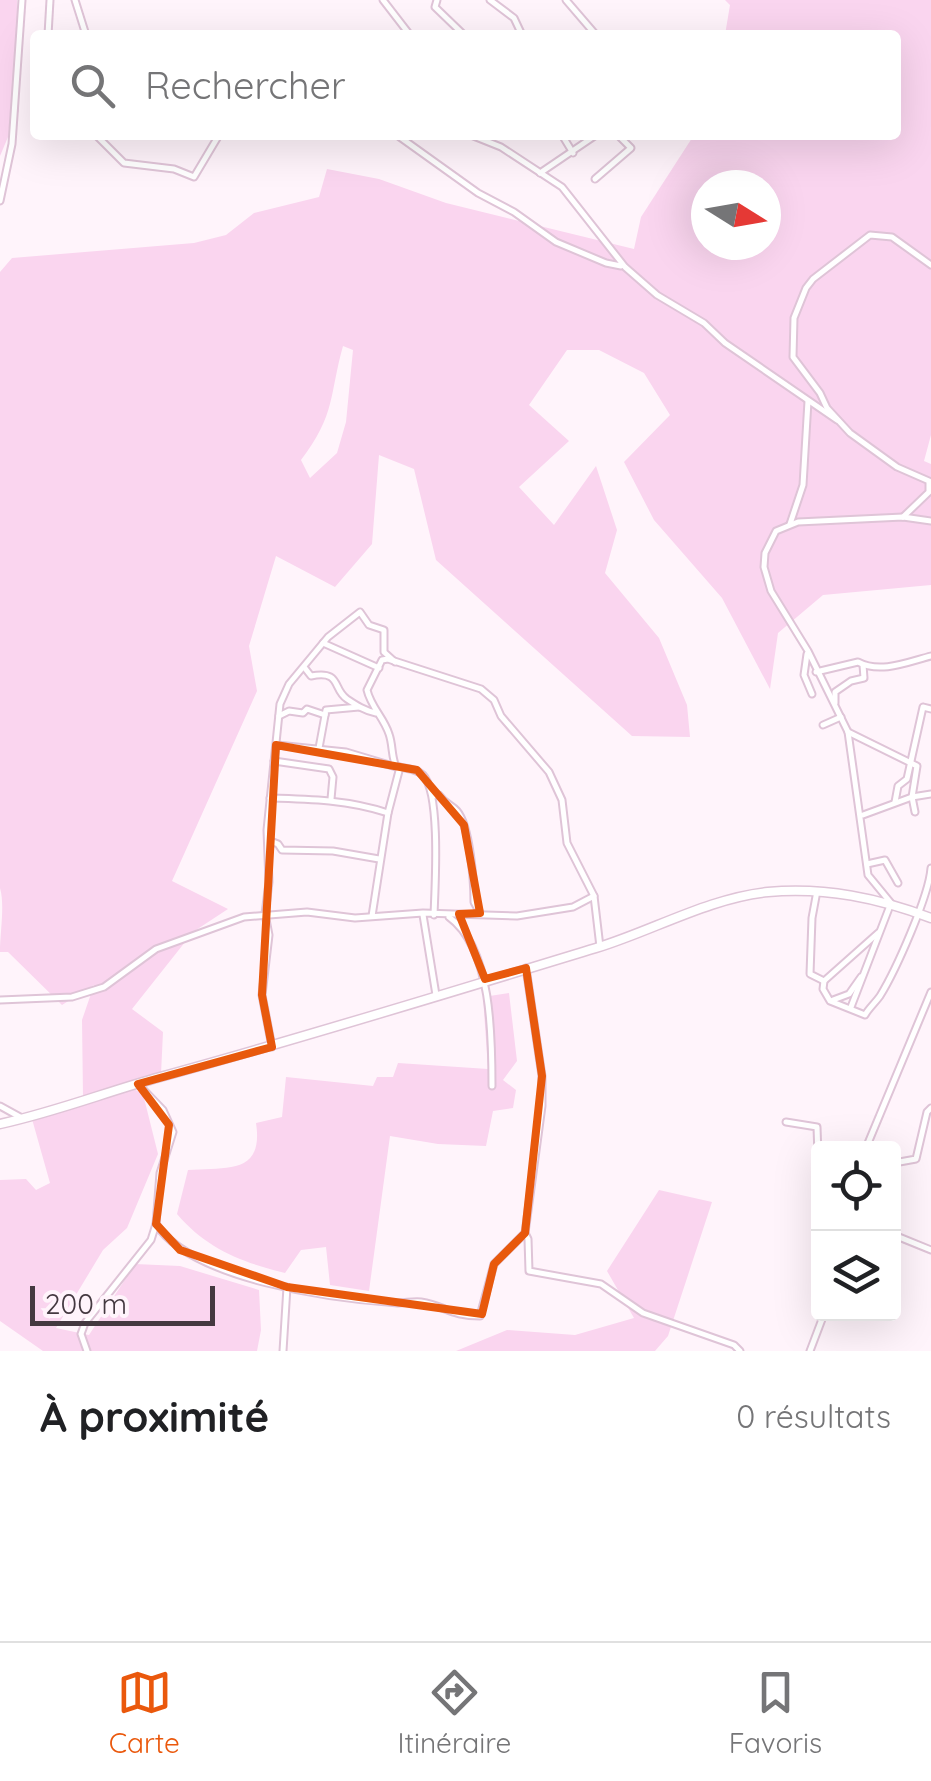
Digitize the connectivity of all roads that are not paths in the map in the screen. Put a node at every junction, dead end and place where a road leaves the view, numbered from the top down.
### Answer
1 (22, 0) edge
2 (50, 0) edge
3 (75, 0) edge
4 (384, 0) edge
5 (437, 0) edge
6 (490, 0) edge
7 (566, 0) edge
8 (48, 30) edge
9 (84, 30) edge
10 (406, 30) edge
11 (459, 30) edge
12 (520, 30) edge
13 (592, 30) edge
14 (101, 140) edge
15 (216, 140) edge
16 (405, 140) edge
17 (484, 140) edge
18 (565, 140) edge
19 (590, 140) edge
20 (623, 140) edge
21 (573, 153) junction
22 (540, 173) junction
23 (595, 179) dead end
24 (0, 201) edge
25 (931, 265) edge
26 (625, 267) junction
27 (808, 400) junction
28 (836, 420) junction
29 (930, 483) edge
30 (903, 516) junction
31 (931, 521) edge
32 (790, 524) junction
33 (323, 642) junction
34 (808, 651) junction
35 (931, 656) edge
36 (398, 663) junction
37 (863, 665) junction
38 (304, 666) junction
39 (379, 668) junction
40 (816, 672) junction
41 (812, 694) dead end
42 (359, 708) junction
43 (836, 708) junction
44 (931, 710) edge
45 (376, 713) junction
46 (325, 714) junction
47 (278, 716) junction
48 (841, 716) junction
49 (823, 725) dead end
50 (848, 732) junction
51 (276, 745) junction
52 (319, 749) junction
53 (274, 762) junction
54 (909, 762) junction
55 (398, 767) junction
56 (931, 794) edge
57 (432, 796) junction
58 (912, 797) junction
59 (270, 798) junction
60 (331, 800) junction
61 (895, 802) junction
62 (915, 812) dead end
63 (388, 813) junction
64 (862, 815) junction
65 (267, 840) junction
66 (379, 860) junction
67 (866, 864) junction
68 (931, 868) edge
69 (871, 881) junction
70 (898, 883) dead end
71 (818, 891) junction
72 (594, 896) junction
73 (866, 897) junction
74 (891, 903) junction
75 (423, 913) junction
76 (480, 913) junction
77 (916, 913) junction
78 (265, 914) junction
79 (434, 915) junction
80 (447, 915) junction
81 (372, 916) junction
82 (931, 918) edge
83 (880, 931) junction
84 (600, 947) junction
85 (867, 965) junction
86 (526, 968) junction
87 (484, 980) junction
88 (824, 982) junction
89 (931, 992) edge
90 (436, 996) junction
91 (0, 1000) edge
92 (830, 1000) junction
93 (851, 1008) junction
94 (272, 1047) junction
95 (138, 1084) junction
96 (492, 1086) dead end
97 (0, 1106) edge
98 (931, 1108) edge
99 (38, 1116) junction
100 (786, 1122) dead end
101 (0, 1124) edge
102 (817, 1141) edge
103 (869, 1141) edge
104 (901, 1162) edge
105 (156, 1224) junction
106 (525, 1234) junction
107 (901, 1239) edge
108 (931, 1250) edge
109 (287, 1287) junction
110 (821, 1321) edge
111 (87, 1351) edge
112 (283, 1351) edge
113 (740, 1351) edge
114 (810, 1351) edge

1 - 24 street
2 - 8 street
3 - 9 street
4 - 10 street
5 - 11 street
6 - 12 street
7 - 13 street
14 - 15 street
16 - 26 street
17 - 22 street
18 - 21 street
19 - 21 street
20 - 23 street
21 - 22 street
22 - 26 street
25 - 28 street
26 - 27 street
27 - 28 street
27 - 32 street
28 - 29 street
29 - 30 street
30 - 31 street
30 - 32 street
32 - 34 street
33 - 36 street
33 - 38 street
33 - 39 street
34 - 40 street
34 - 41 street
35 - 37 street
36 - 39 street
36 - 72 street
37 - 40 street
37 - 43 street
38 - 42 street
38 - 47 street
39 - 45 street
40 - 43 street
42 - 45 street
42 - 46 street
43 - 48 street
44 - 54 street
45 - 55 street
46 - 47 street
46 - 52 street
47 - 51 street
48 - 49 street
48 - 50 street
50 - 54 street
50 - 64 street
51 - 52 street
51 - 53 street
52 - 55 street
53 - 59 street
53 - 60 street
54 - 58 street
54 - 61 street
55 - 57 street
55 - 63 street
56 - 58 street
57 - 76 street
57 - 79 street
58 - 61 street
58 - 62 street
59 - 60 street
59 - 65 street
60 - 63 street
61 - 64 street
63 - 66 street
64 - 67 street
65 - 66 street
65 - 78 street
66 - 81 street
67 - 69 street
67 - 70 street
68 - 77 street
69 - 73 street
69 - 74 street
71 - 73 street
71 - 84 street
71 - 88 street
72 - 76 street
72 - 84 street
73 - 74 street
74 - 77 street
74 - 83 street
75 - 79 street
75 - 81 street
75 - 90 street
76 - 80 street
77 - 82 street
77 - 93 street
78 - 81 street
78 - 91 street
78 - 94 street
79 - 80 street
80 - 87 street
83 - 85 street
83 - 88 street
84 - 86 street
85 - 92 street
85 - 93 street
86 - 87 street
86 - 106 street
87 - 90 street
87 - 96 street
88 - 92 street
89 - 103 street
90 - 94 street
92 - 93 street
94 - 95 street
95 - 99 street
95 - 105 street
97 - 99 street
98 - 104 street
99 - 101 street
100 - 102 street
105 - 109 street
105 - 111 street
106 - 109 street
106 - 113 street
107 - 108 street
109 - 112 street
110 - 114 street

